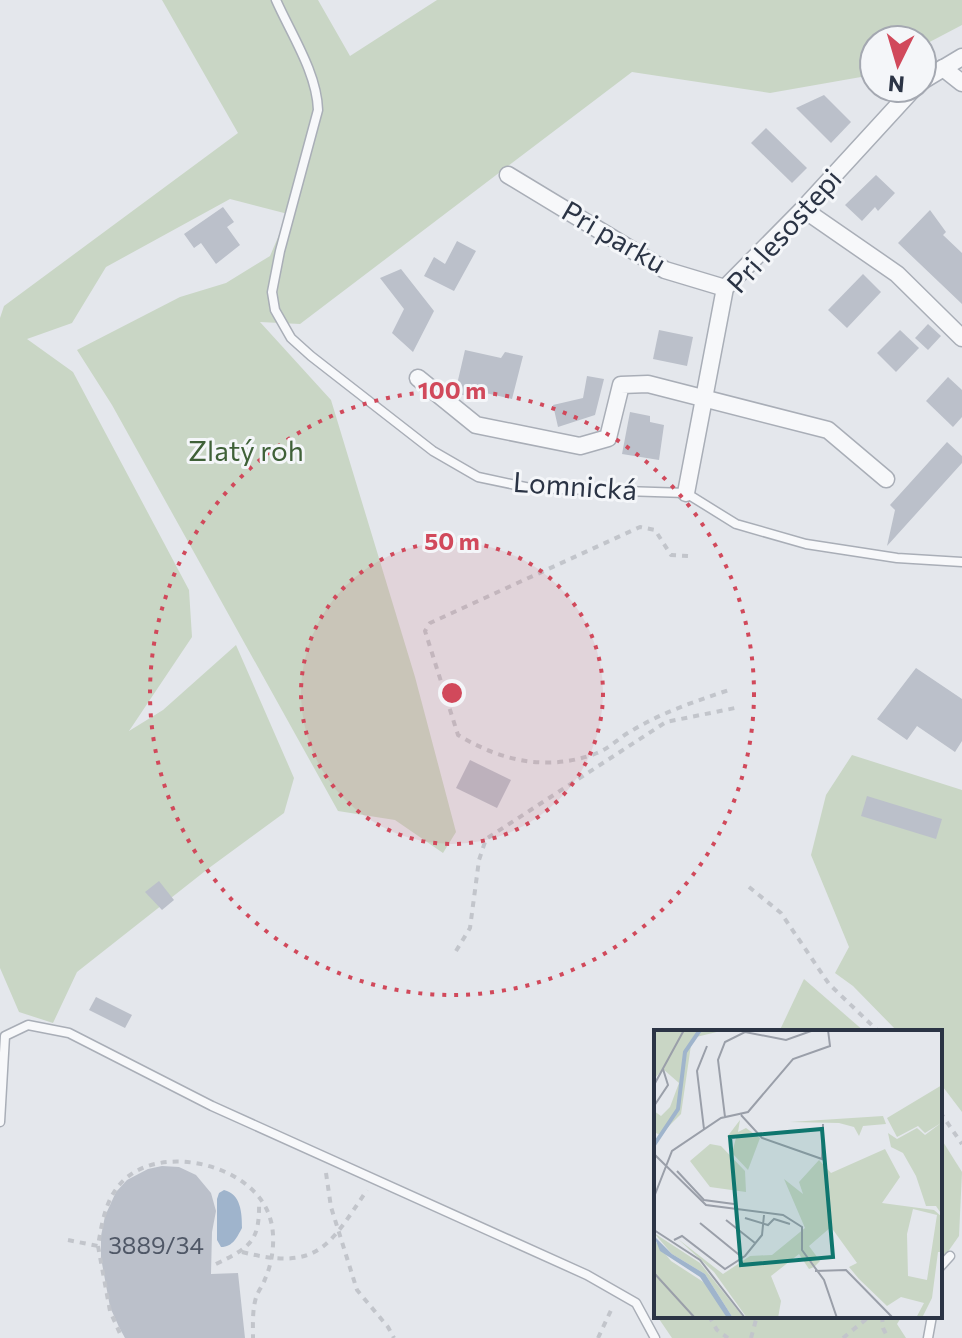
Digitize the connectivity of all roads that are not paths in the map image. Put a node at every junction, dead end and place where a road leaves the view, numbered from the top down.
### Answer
1 (276, 0) edge
2 (962, 57) edge
3 (943, 68) junction
4 (938, 71) edge
5 (962, 83) edge
6 (899, 104) edge
7 (508, 175) dead end
8 (803, 209) junction
9 (725, 288) junction
10 (962, 338) edge
11 (418, 378) dead end
12 (704, 399) junction
13 (886, 479) dead end
14 (686, 493) junction
15 (962, 562) edge
16 (0, 1122) edge
17 (950, 1256) dead end
18 (942, 1265) edge
19 (932, 1318) edge
20 (655, 1338) edge
21 (928, 1338) edge

1 - 14 lane, Lomnická
2 - 3 street
3 - 4 street
3 - 5 street
6 - 8 street, Pri lesostepi
7 - 9 street, Pri parku
8 - 9 street, Pri lesostepi
8 - 10 street
9 - 12 street, Pri lesostepi
11 - 12 street
12 - 13 street
12 - 14 street, Pri lesostepi
14 - 15 lane, Lomnická
16 - 20 lane
17 - 18 lane
19 - 21 lane

